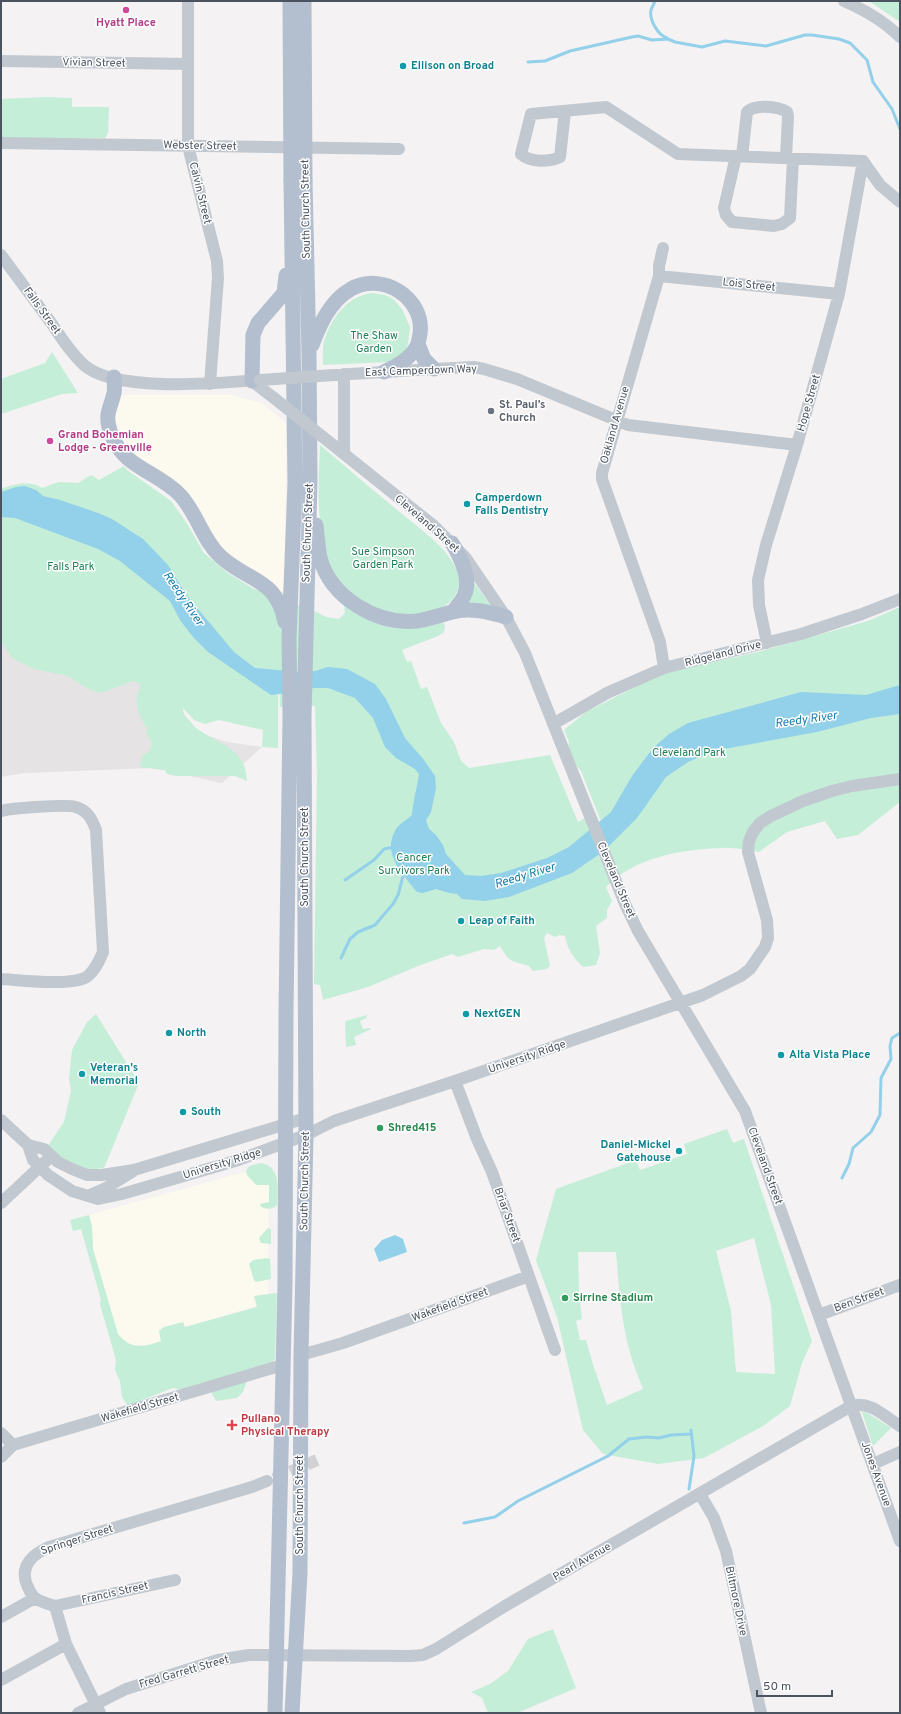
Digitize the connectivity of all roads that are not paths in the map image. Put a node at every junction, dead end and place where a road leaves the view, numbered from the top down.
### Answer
1 (188, 1) edge
2 (290, 1) edge
3 (304, 1) edge
4 (844, 1) edge
5 (900, 37) edge
6 (1, 61) edge
7 (188, 64) junction
8 (565, 111) junction
9 (1, 143) edge
10 (188, 146) junction
11 (399, 149) dead end
12 (739, 156) junction
13 (790, 158) junction
14 (862, 161) junction
15 (298, 181) junction
16 (900, 202) edge
17 (291, 224) junction
18 (663, 248) dead end
19 (1, 255) edge
20 (659, 276) junction
21 (839, 294) junction
22 (418, 344) junction
23 (309, 354) junction
24 (84, 366) joint
25 (434, 369) junction
26 (384, 372) junction
27 (339, 374) junction
28 (114, 378) junction
29 (256, 380) junction
30 (210, 384) junction
31 (617, 421) junction
32 (797, 444) junction
33 (344, 453) junction
34 (310, 481) junction
35 (452, 543) junction
36 (900, 599) edge
37 (453, 612) junction
38 (506, 617) junction
39 (289, 638) junction
40 (767, 644) junction
41 (664, 668) junction
42 (297, 717) junction
43 (553, 724) junction
44 (900, 779) edge
45 (1, 811) edge
46 (1, 979) edge
47 (680, 1002) junction
48 (455, 1081) junction
49 (306, 1118) junction
50 (1, 1120) edge
51 (286, 1125) junction
52 (306, 1135) junction
53 (285, 1143) junction
54 (28, 1145) junction
55 (51, 1156) junction
56 (40, 1166) junction
57 (134, 1170) junction
58 (87, 1196) junction
59 (1, 1202) edge
60 (530, 1276) junction
61 (900, 1285) edge
62 (819, 1315) junction
63 (555, 1350) dead end
64 (301, 1355) junction
65 (283, 1365) junction
66 (851, 1406) junction
67 (900, 1426) edge
68 (1, 1433) edge
69 (14, 1445) junction
70 (900, 1452) edge
71 (1, 1457) edge
72 (873, 1464) junction
73 (267, 1481) tunnel mouth
74 (700, 1494) junction
75 (900, 1541) edge
76 (175, 1580) dead end
77 (35, 1598) junction
78 (55, 1606) junction
79 (1, 1617) edge
80 (66, 1644) junction
81 (277, 1656) junction
82 (296, 1656) junction
83 (1, 1680) edge
84 (97, 1708) edge
85 (78, 1713) edge
86 (275, 1713) edge
87 (292, 1713) edge
88 (761, 1713) edge

1 - 7 street, Calvin Street
2 - 15 main road, South Church Street, bridge
3 - 15 main road, South Church Street, bridge
4 - 5 street
6 - 7 street, Vivian Street
7 - 10 street, Calvin Street
8 - 8 street
8 - 12 street
9 - 10 street, Webster Street
10 - 11 street, Webster Street
10 - 30 street, Calvin Street
12 - 13 street
12 - 13 street
12 - 13 street
13 - 14 street
14 - 16 street
14 - 21 street, Hope Street
15 - 17 main road, South Church Street
15 - 23 main road, South Church Street
17 - 29 main road
17 - 39 main road, South Church Street
18 - 20 street, Oakland Avenue
19 - 24 street, Falls Street
20 - 21 street, Lois Street
20 - 31 street, Oakland Avenue
21 - 32 street, Hope Street
22 - 23 main road
22 - 25 main road
22 - 26 main road
23 - 34 main road, South Church Street
24 - 28 street, East Camperdown Way
25 - 26 street, East Camperdown Way
25 - 31 street, East Camperdown Way
26 - 27 street, East Camperdown Way
27 - 29 street, East Camperdown Way, bridge
27 - 33 street
28 - 30 street, East Camperdown Way
28 - 39 main road
29 - 30 street, East Camperdown Way
29 - 33 street, Cleveland Street, bridge
31 - 32 street, East Camperdown Way
31 - 41 street, Oakland Avenue
32 - 40 street, Hope Street
33 - 35 street, Cleveland Street
34 - 37 main road
34 - 42 main road, South Church Street
35 - 37 main road
35 - 38 street, Cleveland Street
36 - 40 street, Ridgeland Drive
37 - 38 main road
38 - 43 street, Cleveland Street
39 - 42 main road, South Church Street
40 - 41 street, Ridgeland Drive
41 - 43 street, Ridgeland Drive
42 - 49 main road, South Church Street
42 - 51 main road, South Church Street
43 - 47 street, Cleveland Street
44 - 47 street, University Ridge
45 - 46 street
47 - 48 street, University Ridge
47 - 62 street, Cleveland Street
48 - 52 street, University Ridge
48 - 60 street, Briar Street
49 - 51 street, University Ridge
49 - 52 main road, South Church Street
50 - 54 street, University Ridge
51 - 53 main road, South Church Street
51 - 57 street, University Ridge
52 - 53 street, University Ridge
52 - 64 main road, South Church Street
53 - 58 street, University Ridge
53 - 65 main road, South Church Street
54 - 55 street, University Ridge
54 - 56 street, University Ridge
55 - 56 street
55 - 57 street, University Ridge
56 - 58 street, University Ridge
56 - 59 street
57 - 58 street
60 - 63 street, Briar Street
60 - 64 street, Wakefield Street
61 - 62 street, Ben Street
62 - 66 street, Cleveland Street
64 - 82 main road, South Church Street
65 - 69 street, Wakefield Street
65 - 81 main road, South Church Street
66 - 67 street
66 - 72 street, Jones Avenue
66 - 74 street, Pearl Avenue
68 - 69 street
69 - 71 street, Wakefield Street
70 - 72 street
72 - 75 street, Jones Avenue
73 - 77 street, Springer Street
74 - 82 street, Pearl Avenue
74 - 88 street, Biltmore Drive
76 - 78 street, Francis Street
77 - 78 street
77 - 79 street
78 - 80 street
80 - 83 street
80 - 84 street
81 - 82 street, Fred Garrett Street
81 - 84 street, Fred Garrett Street
81 - 86 main road, South Church Street
82 - 87 main road, South Church Street
84 - 85 street, Fred Garrett Street

